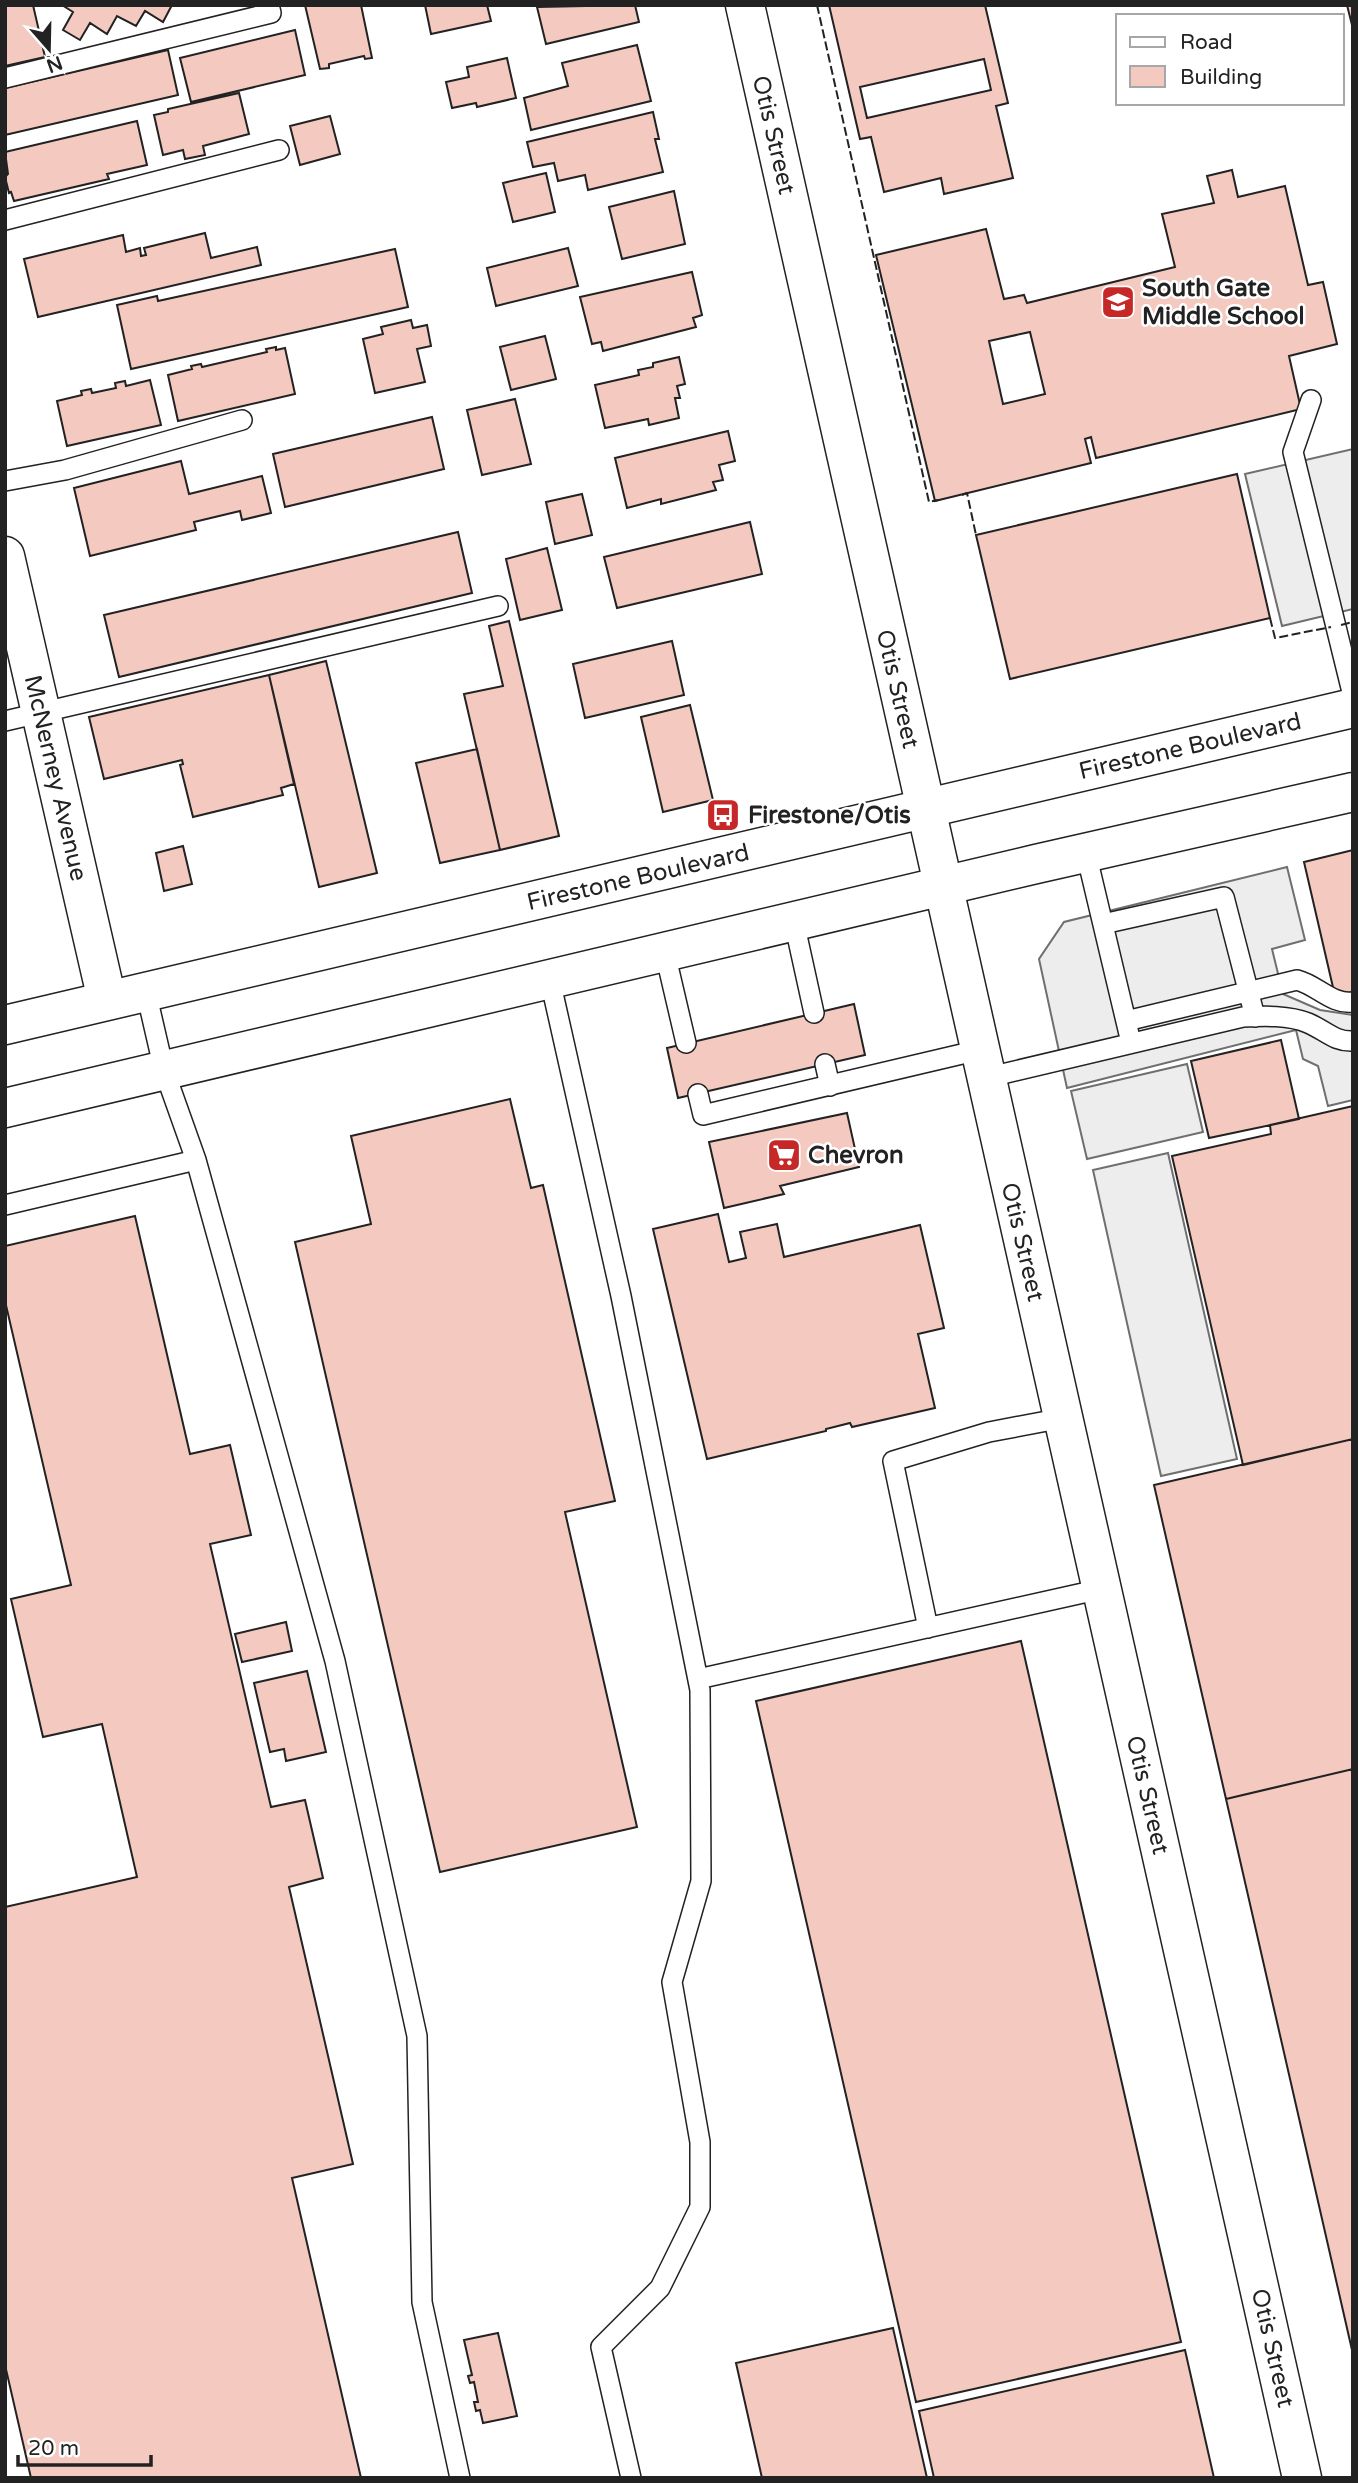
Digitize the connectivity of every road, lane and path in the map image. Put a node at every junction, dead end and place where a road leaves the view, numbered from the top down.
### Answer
1 (269, 5) edge
2 (745, 5) edge
3 (5, 78) edge
4 (279, 150) dead end
5 (5, 220) edge
6 (1311, 400) dead end
7 (243, 420) dead end
8 (5, 481) edge
9 (5, 556) edge
10 (498, 606) dead end
11 (1353, 696) edge
12 (1353, 708) edge
13 (23, 717) edge
14 (1353, 792) edge
15 (925, 809) junction
16 (1086, 853) junction
17 (942, 887) junction
18 (794, 922) junction
19 (1103, 924) junction
20 (665, 953) junction
21 (550, 980) junction
22 (1248, 991) junction
23 (146, 992) junction
24 (107, 1000) junction
25 (1353, 1002) edge
26 (814, 1013) dead end
27 (1255, 1017) junction
28 (1126, 1021) junction
29 (5, 1025) edge
30 (1353, 1041) edge
31 (686, 1043) dead end
32 (1132, 1045) junction
33 (825, 1064) dead end
34 (982, 1064) junction
35 (164, 1070) junction
36 (830, 1086) junction
37 (698, 1094) dead end
38 (5, 1108) edge
39 (196, 1160) junction
40 (5, 1205) edge
41 (1063, 1418) junction
42 (1101, 1589) junction
43 (928, 1628) junction
44 (698, 1679) junction
45 (460, 2478) edge
46 (631, 2478) edge
47 (1302, 2478) edge

1 - 3 lane
2 - 15 main road, Otis Street
4 - 5 lane
6 - 11 lane
7 - 8 lane
9 - 13 main road, McNerney Avenue
10 - 13 lane
12 - 15 main road, Firestone Boulevard
13 - 24 main road, McNerney Avenue
14 - 16 main road
15 - 17 main road, Otis Street
15 - 23 main road, Firestone Boulevard
16 - 17 main road
16 - 19 lane
17 - 18 main road
17 - 34 main road, Otis Street
18 - 20 main road
18 - 26 lane
19 - 22 lane
19 - 28 lane
20 - 21 main road
20 - 31 lane
21 - 35 main road
21 - 44 lane
22 - 25 lane
22 - 27 lane
22 - 28 lane
23 - 24 main road, Firestone Boulevard
23 - 35 lane
24 - 29 main road, Firestone Boulevard
27 - 30 lane
27 - 32 lane
28 - 32 lane
32 - 34 lane
33 - 36 lane
34 - 36 lane
34 - 41 main road, Otis Street
35 - 38 main road
35 - 39 lane
36 - 37 lane
39 - 40 lane
39 - 45 lane
41 - 42 main road, Otis Street
41 - 43 lane
42 - 43 lane
42 - 47 main road, Otis Street
43 - 44 lane
44 - 46 lane

